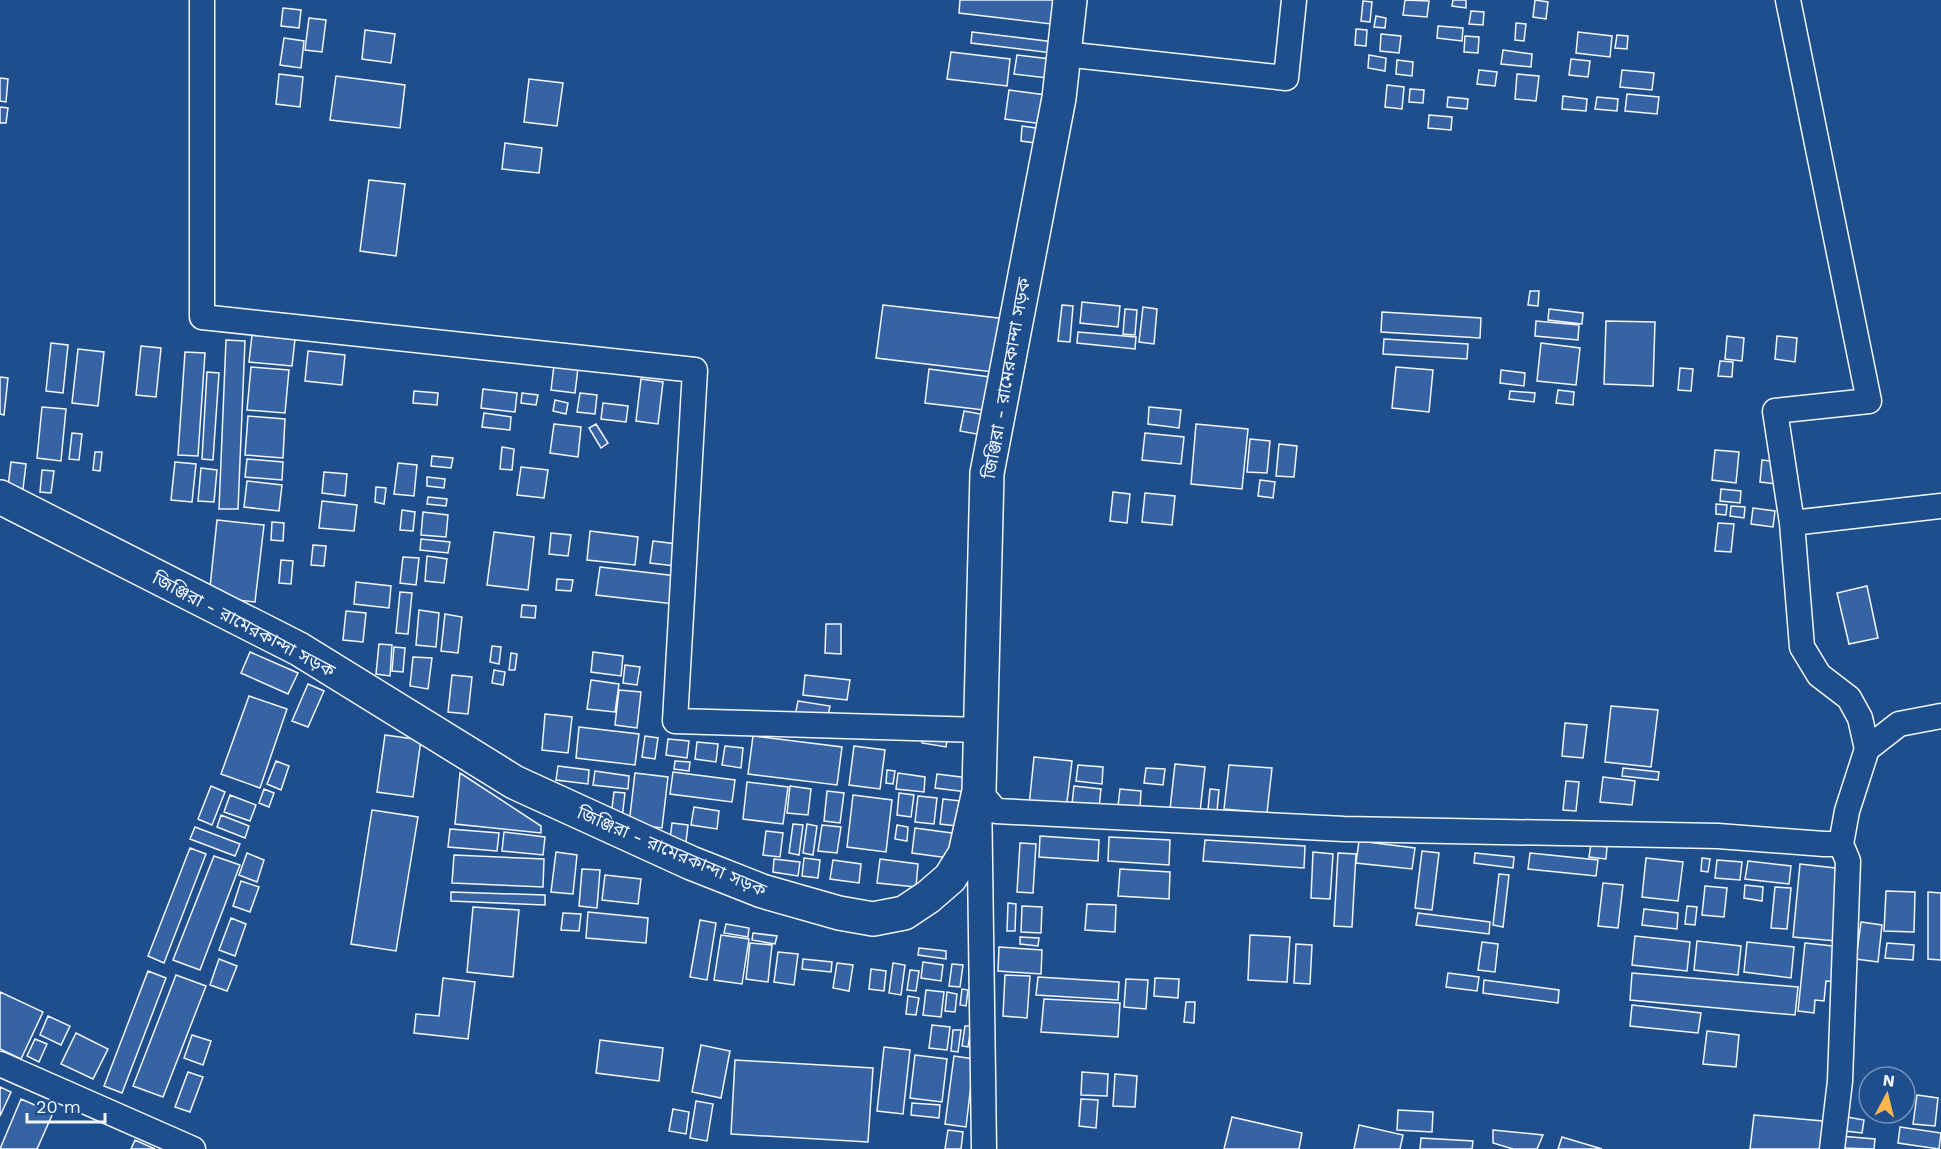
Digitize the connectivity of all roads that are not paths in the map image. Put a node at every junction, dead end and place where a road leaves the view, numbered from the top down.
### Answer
1 (202, 0) edge
2 (1070, 0) edge
3 (1294, 0) edge
4 (1788, 0) edge
5 (1064, 54) junction
6 (0, 497) edge
7 (1941, 506) edge
8 (1792, 523) junction
9 (1941, 716) edge
10 (980, 730) junction
11 (1867, 749) junction
12 (979, 791) junction
13 (1840, 844) junction
14 (0, 1064) edge
15 (193, 1149) edge
16 (984, 1149) edge
17 (1832, 1149) edge

1 - 10 street
2 - 5 main road, জিঞ্জিরা - রামেরকান্দা সড়ক
3 - 5 street
4 - 8 street
5 - 10 main road, জিঞ্জিরা - রামেরকান্দা সড়ক
6 - 12 main road, জিঞ্জিরা - রামেরকান্দা সড়ক
7 - 8 street
8 - 11 street
9 - 11 street
10 - 12 main road, জিঞ্জিরা - রামেরকান্দা সড়ক
11 - 13 street
12 - 13 street
12 - 16 street
13 - 17 street
14 - 15 street

